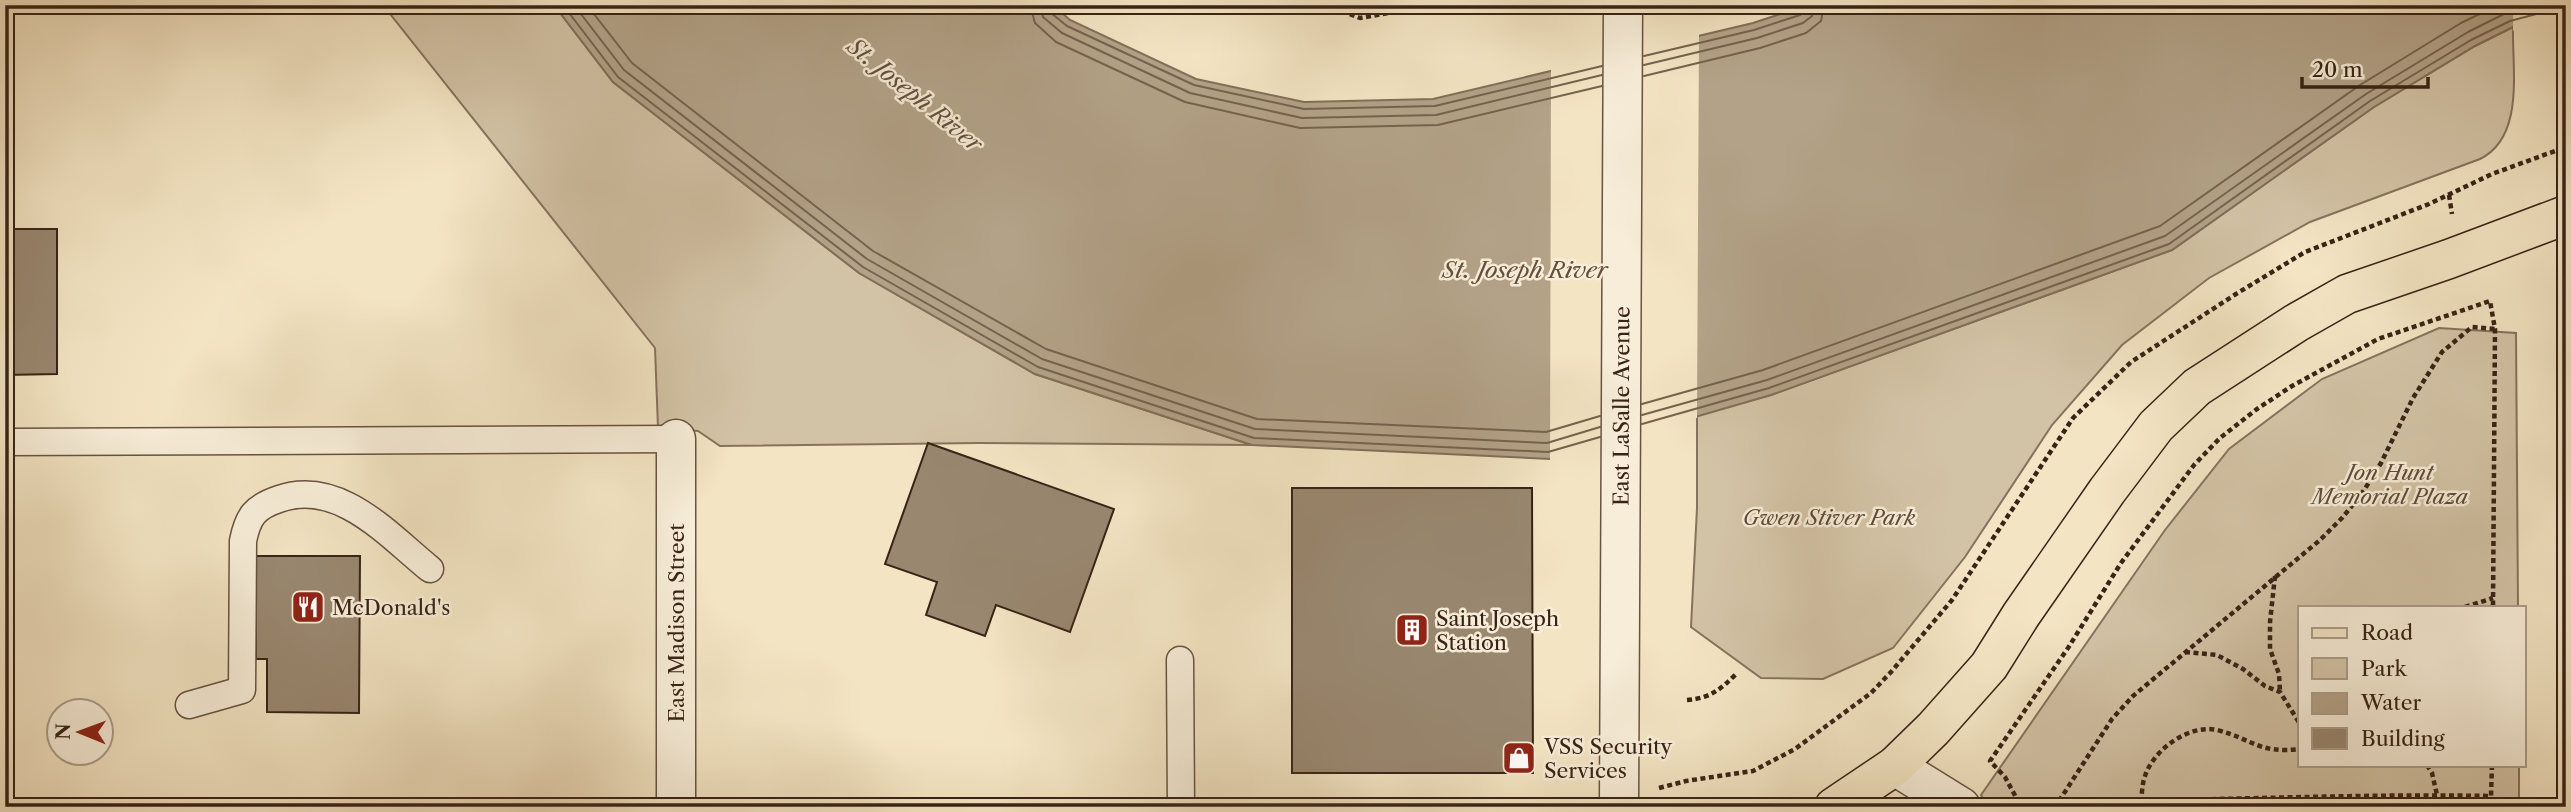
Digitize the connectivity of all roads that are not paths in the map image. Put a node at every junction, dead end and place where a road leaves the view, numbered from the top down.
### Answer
1 (1623, 5) edge
2 (2566, 215) edge
3 (676, 439) joint
4 (5, 443) edge
5 (430, 569) dead end
6 (1180, 660) dead end
7 (189, 705) dead end
8 (1895, 766) junction
9 (676, 807) edge
10 (1181, 807) edge
11 (1619, 807) edge
12 (1834, 807) edge
13 (1961, 807) edge

1 - 11 street, East LaSalle Avenue
2 - 8 main road
3 - 4 lane
3 - 9 street, East Madison Street
5 - 7 lane
6 - 10 lane
8 - 12 main road
8 - 13 street

